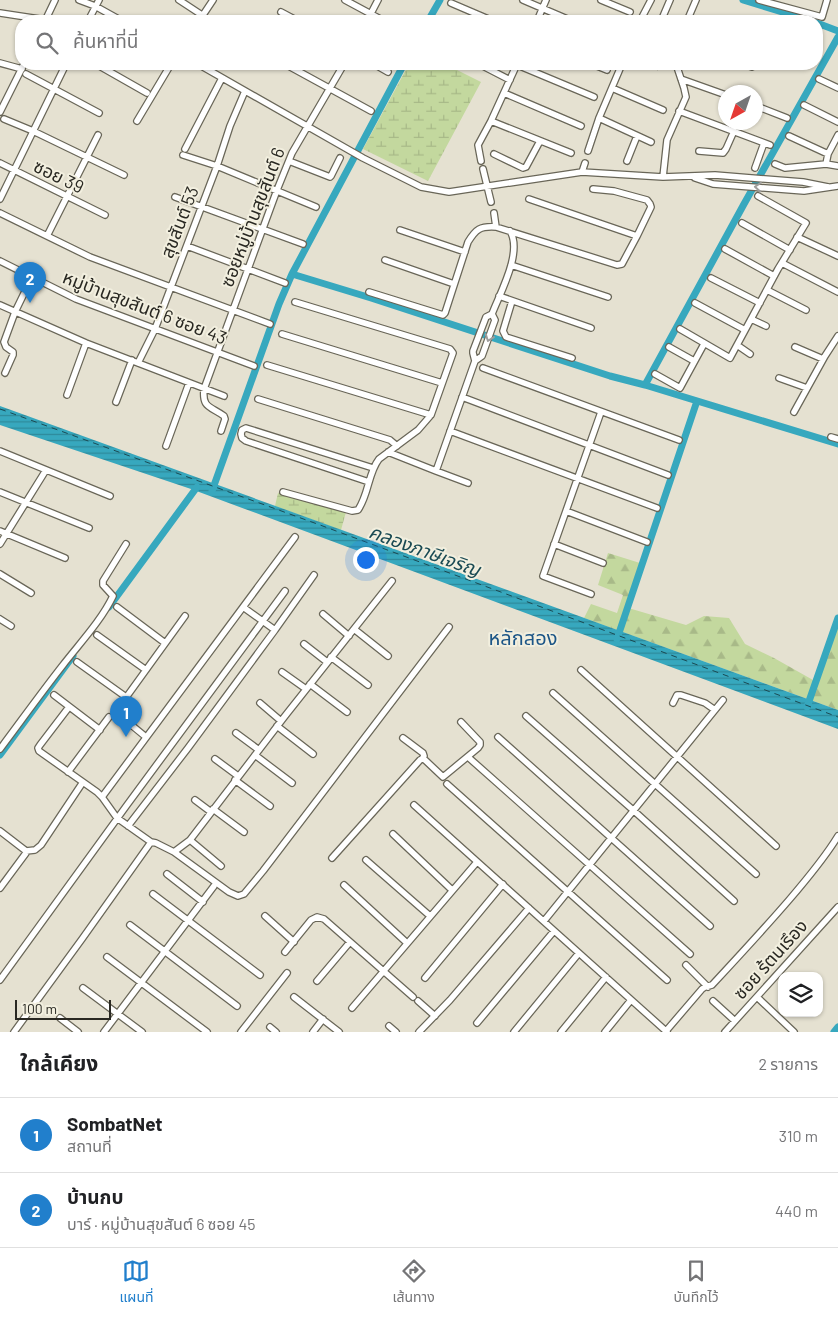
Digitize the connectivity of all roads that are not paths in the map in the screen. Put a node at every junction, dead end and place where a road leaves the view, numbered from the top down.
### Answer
1 (55, 0) edge
2 (79, 0) edge
3 (99, 0) edge
4 (179, 0) edge
5 (213, 0) edge
6 (345, 0) edge
7 (378, 0) edge
8 (523, 0) edge
9 (546, 0) edge
10 (601, 0) edge
11 (651, 0) edge
12 (670, 0) edge
13 (696, 0) edge
14 (759, 0) edge
15 (827, 0) edge
16 (451, 3) dead end
17 (95, 6) junction
18 (542, 8) junction
19 (281, 12) dead end
20 (630, 12) dead end
21 (0, 13) edge
22 (371, 14) joint
23 (48, 15) edge
24 (91, 15) edge
25 (111, 15) edge
26 (196, 15) edge
27 (204, 15) edge
28 (287, 15) edge
29 (479, 15) edge
30 (539, 15) edge
31 (558, 15) edge
32 (643, 15) edge
33 (664, 15) edge
34 (690, 15) edge
35 (815, 15) edge
36 (823, 15) edge
37 (15, 16) edge
38 (0, 63) edge
39 (15, 65) edge
40 (21, 70) edge
41 (63, 70) edge
42 (106, 70) edge
43 (167, 70) edge
44 (208, 70) edge
45 (296, 70) edge
46 (340, 70) edge
47 (384, 70) edge
48 (491, 70) edge
49 (514, 70) edge
50 (530, 70) edge
51 (620, 70) edge
52 (678, 70) edge
53 (388, 72) dead end
54 (26, 74) dead end
55 (222, 78) junction
56 (682, 79) junction
57 (819, 79) dead end
58 (510, 80) junction
59 (54, 88) junction
60 (330, 88) junction
61 (612, 88) junction
62 (838, 88) edge
63 (245, 91) junction
64 (718, 92) edge
65 (146, 93) dead end
66 (504, 93) junction
67 (594, 97) dead end
68 (804, 105) dead end
69 (763, 109) edge
70 (664, 110) dead end
71 (370, 111) dead end
72 (679, 111) junction
73 (0, 112) edge
74 (100, 113) dead end
75 (599, 118) junction
76 (787, 118) dead end
77 (4, 119) dead end
78 (137, 121) dead end
79 (491, 121) junction
80 (838, 122) edge
81 (307, 126) junction
82 (581, 126) dead end
83 (33, 131) junction
84 (734, 132) junction
85 (98, 135) dead end
86 (838, 135) edge
87 (637, 136) junction
88 (788, 136) dead end
89 (540, 140) junction
90 (651, 142) dead end
91 (588, 151) dead end
92 (699, 151) dead end
93 (571, 153) dead end
94 (494, 154) dead end
95 (828, 154) junction
96 (88, 157) junction
97 (340, 158) dead end
98 (289, 161) junction
99 (482, 161) dead end
100 (626, 161) dead end
101 (0, 163) edge
102 (585, 163) dead end
103 (775, 164) dead end
104 (826, 164) junction
105 (217, 166) junction
106 (838, 166) edge
107 (755, 168) dead end
108 (483, 169) dead end
109 (14, 170) junction
110 (582, 172) junction
111 (124, 175) dead end
112 (690, 177) junction
113 (663, 178) junction
114 (838, 186) edge
115 (487, 187) junction
116 (828, 187) junction
117 (593, 189) dead end
118 (277, 190) junction
119 (67, 196) junction
120 (758, 196) dead end
121 (176, 197) dead end
122 (0, 199) edge
123 (529, 199) dead end
124 (491, 202) dead end
125 (202, 206) junction
126 (316, 207) dead end
127 (0, 213) edge
128 (494, 213) dead end
129 (105, 214) dead end
130 (742, 223) dead end
131 (496, 227) junction
132 (263, 228) junction
133 (400, 230) dead end
134 (510, 231) junction
135 (47, 236) junction
136 (637, 236) junction
137 (797, 237) junction
138 (303, 244) dead end
139 (186, 246) junction
140 (725, 249) dead end
141 (790, 250) junction
142 (465, 252) junction
143 (838, 256) edge
144 (385, 260) dead end
145 (0, 261) edge
146 (782, 263) junction
147 (511, 265) junction
148 (248, 269) junction
149 (774, 276) junction
150 (32, 277) junction
151 (712, 278) dead end
152 (285, 283) dead end
153 (454, 284) junction
154 (170, 288) junction
155 (767, 290) junction
156 (369, 292) dead end
157 (838, 292) edge
158 (499, 296) junction
159 (608, 297) dead end
160 (512, 301) junction
161 (296, 302) dead end
162 (696, 303) dead end
163 (760, 303) junction
164 (0, 305) edge
165 (233, 310) junction
166 (806, 310) dead end
167 (15, 312) junction
168 (491, 317) junction
169 (751, 319) junction
170 (270, 324) dead end
171 (766, 326) dead end
172 (591, 328) dead end
173 (155, 329) junction
174 (680, 330) dead end
175 (745, 330) junction
176 (282, 334) dead end
177 (838, 336) edge
178 (2, 339) edge
179 (86, 344) junction
180 (704, 344) junction
181 (836, 344) edge
182 (737, 345) junction
183 (795, 346) dead end
184 (669, 347) dead end
185 (217, 352) junction
186 (750, 354) dead end
187 (572, 358) dead end
188 (823, 359) junction
189 (135, 361) junction
190 (475, 361) junction
191 (694, 361) junction
192 (267, 365) dead end
193 (254, 366) dead end
194 (483, 368) dead end
195 (5, 373) dead end
196 (655, 374) dead end
197 (779, 378) dead end
198 (189, 383) junction
199 (442, 383) junction
200 (808, 388) junction
201 (204, 389) junction
202 (67, 395) dead end
203 (224, 396) dead end
204 (462, 397) junction
205 (258, 399) dead end
206 (116, 402) dead end
207 (601, 412) junction
208 (794, 412) dead end
209 (431, 415) junction
210 (221, 431) dead end
211 (450, 431) junction
212 (831, 437) dead end
213 (838, 439) edge
214 (679, 440) dead end
215 (590, 445) junction
216 (166, 446) dead end
217 (397, 446) junction
218 (0, 451) edge
219 (388, 452) junction
220 (373, 468) junction
221 (46, 470) junction
222 (436, 472) junction
223 (668, 474) dead end
224 (578, 478) junction
225 (369, 482) junction
226 (468, 483) dead end
227 (0, 492) edge
228 (283, 492) dead end
229 (110, 496) dead end
230 (26, 502) junction
231 (657, 508) dead end
232 (566, 511) junction
233 (89, 528) dead end
234 (0, 531) edge
235 (7, 534) junction
236 (294, 537) dead end
237 (646, 542) dead end
238 (0, 544) edge
239 (126, 544) dead end
240 (554, 544) junction
241 (65, 558) dead end
242 (603, 563) dead end
243 (0, 574) edge
244 (314, 575) dead end
245 (392, 580) dead end
246 (285, 591) dead end
247 (31, 593) dead end
248 (591, 594) dead end
249 (117, 607) dead end
250 (243, 607) junction
251 (323, 614) dead end
252 (185, 616) dead end
253 (0, 619) edge
254 (263, 621) junction
255 (11, 626) dead end
256 (449, 627) dead end
257 (354, 629) junction
258 (275, 630) junction
259 (97, 634) dead end
260 (348, 636) junction
261 (165, 643) junction
262 (304, 644) dead end
263 (388, 656) dead end
264 (329, 660) junction
265 (77, 662) dead end
266 (146, 670) junction
267 (581, 670) dead end
268 (282, 672) dead end
269 (310, 684) junction
270 (368, 685) dead end
271 (306, 690) junction
272 (553, 693) dead end
273 (54, 696) dead end
274 (126, 697) junction
275 (723, 700) dead end
276 (673, 703) dead end
277 (260, 704) dead end
278 (69, 707) junction
279 (715, 710) junction
280 (347, 712) dead end
281 (526, 716) dead end
282 (109, 717) dead end
283 (462, 722) dead end
284 (279, 724) junction
285 (100, 730) junction
286 (236, 732) dead end
287 (146, 737) junction
288 (498, 737) dead end
289 (403, 738) dead end
290 (0, 750) edge
291 (257, 752) junction
292 (313, 754) dead end
293 (468, 757) junction
294 (677, 757) junction
295 (422, 759) junction
296 (215, 760) dead end
297 (68, 772) junction
298 (237, 778) junction
299 (82, 782) junction
300 (292, 783) dead end
301 (447, 784) dead end
302 (655, 784) junction
303 (102, 797) junction
304 (195, 800) dead end
305 (414, 805) dead end
306 (270, 806) dead end
307 (633, 810) junction
308 (212, 811) junction
309 (117, 818) junction
310 (128, 826) junction
311 (0, 832) edge
312 (244, 832) dead end
313 (393, 834) dead end
314 (838, 836) edge
315 (611, 838) junction
316 (190, 840) junction
317 (151, 842) junction
318 (776, 846) dead end
319 (26, 851) junction
320 (174, 852) junction
321 (332, 858) dead end
322 (366, 860) dead end
323 (477, 862) junction
324 (589, 865) junction
325 (221, 866) dead end
326 (167, 874) dead end
327 (756, 874) dead end
328 (502, 884) junction
329 (344, 885) dead end
330 (214, 886) dead end
331 (0, 888) edge
332 (452, 890) junction
333 (567, 892) junction
334 (153, 894) dead end
335 (734, 901) dead end
336 (202, 902) junction
337 (838, 907) edge
338 (529, 908) junction
339 (264, 916) dead end
340 (430, 916) junction
341 (188, 920) junction
342 (544, 921) junction
343 (130, 925) dead end
344 (710, 926) dead end
345 (554, 931) junction
346 (294, 942) junction
347 (350, 942) junction
348 (407, 943) junction
349 (165, 951) junction
350 (285, 952) dead end
351 (579, 953) junction
352 (690, 954) dead end
353 (107, 957) dead end
354 (686, 965) dead end
355 (383, 971) junction
356 (287, 973) dead end
357 (260, 975) dead end
358 (425, 978) dead end
359 (606, 978) junction
360 (0, 980) edge
361 (667, 980) dead end
362 (317, 981) dead end
363 (141, 983) junction
364 (708, 987) junction
365 (83, 988) dead end
366 (294, 996) dead end
367 (757, 997) junction
368 (631, 1000) junction
369 (713, 1001) dead end
370 (237, 1006) dead end
371 (352, 1008) dead end
372 (118, 1014) junction
373 (435, 1016) junction
374 (60, 1018) dead end
375 (323, 1019) junction
376 (735, 1021) junction
377 (476, 1023) dead end
378 (389, 1026) dead end
379 (270, 1027) dead end
380 (14, 1032) edge
381 (78, 1032) edge
382 (104, 1032) edge
383 (142, 1032) edge
384 (207, 1032) edge
385 (241, 1032) edge
386 (276, 1032) edge
387 (313, 1032) edge
388 (339, 1032) edge
389 (396, 1032) edge
390 (419, 1032) edge
391 (514, 1032) edge
392 (561, 1032) edge
393 (605, 1032) edge
394 (666, 1032) edge
395 (725, 1032) edge
396 (794, 1032) edge

1 - 23 street
2 - 17 street
3 - 17 street
4 - 26 street
5 - 27 street
6 - 22 street
7 - 22 street
8 - 18 street
9 - 18 street
10 - 20 street
11 - 32 street
12 - 33 street
13 - 34 street
14 - 35 street
15 - 36 street
16 - 29 street
17 - 24 street
17 - 25 street
18 - 30 street
18 - 31 street
19 - 28 street
21 - 37 street
38 - 39 street
40 - 73 street
41 - 59 street
42 - 65 street
43 - 78 street
44 - 55 street
45 - 60 street
46 - 60 street, ซอยหมู่บ้านสุขสันต์ 6
47 - 53 street
48 - 58 street
49 - 58 street
50 - 67 street
51 - 61 street
52 - 56 street
54 - 59 street
55 - 63 street
55 - 105 street
56 - 64 street
56 - 72 street
57 - 62 street
58 - 66 street
59 - 74 street
59 - 83 street
60 - 71 street
60 - 81 street, ซอยหมู่บ้านสุขสันต์ 6
61 - 70 street
61 - 75 street
63 - 81 street
63 - 105 street, สุขสันต์ 53
66 - 79 street
66 - 82 street
68 - 80 street
69 - 76 street
72 - 84 street
72 - 113 street
75 - 87 street
75 - 91 street
77 - 83 street
79 - 89 street
79 - 99 street
81 - 98 street, ซอยหมู่บ้านสุขสันต์ 6
81 - 115 street
83 - 96 street
83 - 109 street
84 - 92 street
84 - 107 street
85 - 96 street
86 - 95 street
87 - 90 street
87 - 100 street
88 - 95 street
89 - 93 street
89 - 94 street
95 - 104 street
96 - 111 street
96 - 119 street
97 - 98 street
98 - 118 street, ซอยหมู่บ้านสุขสันต์ 6
101 - 109 street, ซอย 39
102 - 110 street
103 - 104 street
104 - 106 street
105 - 118 street
105 - 125 street, สุขสันต์ 53
108 - 115 street
109 - 119 street, ซอย 39
109 - 122 street
110 - 113 street
110 - 115 street
112 - 113 street
112 - 116 street
116 -> 112 street
114 - 116 street
115 - 124 street
117 - 136 street
118 - 126 street
118 - 132 street, ซอยหมู่บ้านสุขสันต์ 6
119 - 129 street, ซอย 39
119 - 135 street
120 - 137 street
121 - 125 street
123 - 136 street
125 - 132 street
125 - 139 street, สุขสันต์ 53
127 - 135 street
128 - 131 street
130 - 141 street
131 - 134 street
131 - 142 street
132 - 138 street
132 - 148 street, ซอยหมู่บ้านสุขสันต์ 6
133 - 142 street
134 - 136 street
134 - 147 street
135 - 154 street
137 - 141 street
137 - 143 street
139 - 148 street
139 - 154 street, สุขสันต์ 53
140 - 149 street
141 - 146 street
142 - 153 street
144 - 153 street
145 - 150 street, หมู่บ้านสุขสันต์ 6 ซอย 43
146 - 149 street
146 - 157 street
147 - 158 street
147 - 159 street
148 - 152 street
148 - 165 street, ซอยหมู่บ้านสุขสันต์ 6
149 - 155 street
150 - 167 street
150 - 173 street, หมู่บ้านสุขสันต์ 6 ซอย 43
151 - 163 street
153 - 156 street
154 - 165 street
154 - 173 street, สุขสันต์ 53
155 - 163 street
155 - 166 street
158 - 160 street
158 - 168 street
160 - 172 street
160 - 187 street
161 - 199 street
162 - 175 street
163 - 169 street
164 - 167 street
165 - 170 street
165 - 185 street, ซอยหมู่บ้านสุขสันต์ 6
167 - 178 street
167 - 179 street
168 -> 190 street
168 - 190 street
169 - 171 street
169 - 175 street
173 - 185 street, หมู่บ้านสุขสันต์ 6 ซอย 43
173 - 189 street, สุขสันต์ 53
174 - 180 street
175 - 182 street
176 - 199 street
177 - 181 street
178 - 195 street
179 - 189 street
179 - 202 street
180 - 182 street
180 - 191 street
181 - 188 street
182 - 186 street
183 - 188 street
184 - 191 street
185 - 193 street, หมู่บ้านสุขสันต์ 6 ซอย 43
185 - 201 street, ซอยหมู่บ้านสุขสันต์ 6
188 - 200 street
189 - 198 street
189 - 206 street, สุขสันต์ 53
190 - 204 street
191 - 196 street
192 - 209 street
194 - 207 street
197 - 200 street
198 - 201 street
198 - 216 street
199 - 209 street
200 - 208 street
201 - 203 street
201 - 210 street
204 - 211 street
204 - 215 street
205 - 217 street
207 - 214 street
207 - 215 street
209 - 217 street
211 - 222 street
211 - 224 street
212 - 213 street
215 - 223 street
215 - 224 street
217 - 219 street
218 - 221 street
219 - 220 street
219 - 222 street
220 - 225 street
220 - 225 street
221 - 229 street
221 - 230 street
222 - 226 street
224 - 231 street
224 - 232 street
225 - 228 street
227 - 230 street
230 - 233 street
230 - 235 street
232 - 237 street
232 - 240 street
234 - 235 street
235 - 238 street
235 - 241 street
236 - 250 street
239 - 290 street
240 - 242 street
240 - 248 street
243 - 247 street
244 - 258 street
245 - 257 street
246 - 254 street
249 - 261 street
250 - 254 street
250 - 287 street
251 - 260 street
252 - 261 street
253 - 255 street
254 - 258 street
254 - 309 street
256 - 320 street
257 - 260 street
257 - 263 street
258 - 310 street
259 - 266 street
260 - 264 street
261 - 266 street
262 - 264 street
264 - 269 street
264 - 270 street
265 - 274 street
266 - 274 street
267 - 294 street
268 - 271 street
269 - 271 street
269 - 280 street
271 - 284 street
272 - 302 street
273 - 278 street
274 - 287 street
275 - 279 street
276 - 279 street
277 - 284 street
278 - 285 street
278 - 297 street
279 - 294 street
281 - 307 street
282 - 285 street
283 - 293 street
284 - 291 street
284 - 292 street
285 - 297 street
286 - 291 street
287 - 303 street
288 - 315 street
289 - 295 street
291 - 298 street
291 - 300 street
293 - 295 street
293 - 324 street
294 - 302 street
294 - 318 street
295 - 321 street
296 - 298 street
297 - 299 street
298 - 306 street
298 - 308 street
299 - 303 street
299 - 319 street
301 - 333 street
302 - 307 street
302 - 327 street
303 - 309 street
304 - 308 street
305 - 323 street
307 - 315 street
307 - 335 street
308 - 312 street
308 - 316 street
309 - 310 street
309 - 360 street
310 - 317 street
311 - 319 street
313 - 332 street
314 - 364 street
315 - 324 street
315 - 344 street
316 - 320 street
316 - 325 street
317 - 320 street
317 - 380 street
319 - 331 street
322 - 340 street
323 - 328 street
323 - 332 street
324 - 333 street
324 - 352 street
326 - 336 street
328 - 338 street
328 - 358 street
329 - 348 street
330 - 336 street
332 - 340 street
333 - 342 street
333 - 361 street
334 - 341 street
336 - 341 street
337 - 367 street, ซอย ร้ตนเรึอง
338 - 342 street
338 - 373 street
339 - 346 street
340 - 348 street
341 - 349 street
341 - 357 street
342 - 345 street
343 - 349 street
345 - 351 street
345 - 377 street
346 - 347 street
346 - 350 street
347 - 355 street
347 - 362 street
348 - 355 street
349 - 363 street
349 - 370 street
351 - 359 street
351 - 391 street
353 - 363 street
354 - 364 street
355 - 371 street
355 - 373 street
356 - 385 street
359 - 368 street
359 - 392 street
363 - 372 street
363 - 384 street
364 - 394 street
365 - 372 street
366 - 375 street
367 - 376 street, ซอย ร้ตนเรึอง
367 - 396 street
368 - 393 street
368 - 394 street
369 - 376 street
372 - 382 street
372 - 383 street
373 - 390 street
374 - 381 street
375 - 387 street
375 - 388 street
376 - 395 street, ซอย ร้ตนเรึอง
378 - 389 street
379 - 386 street

